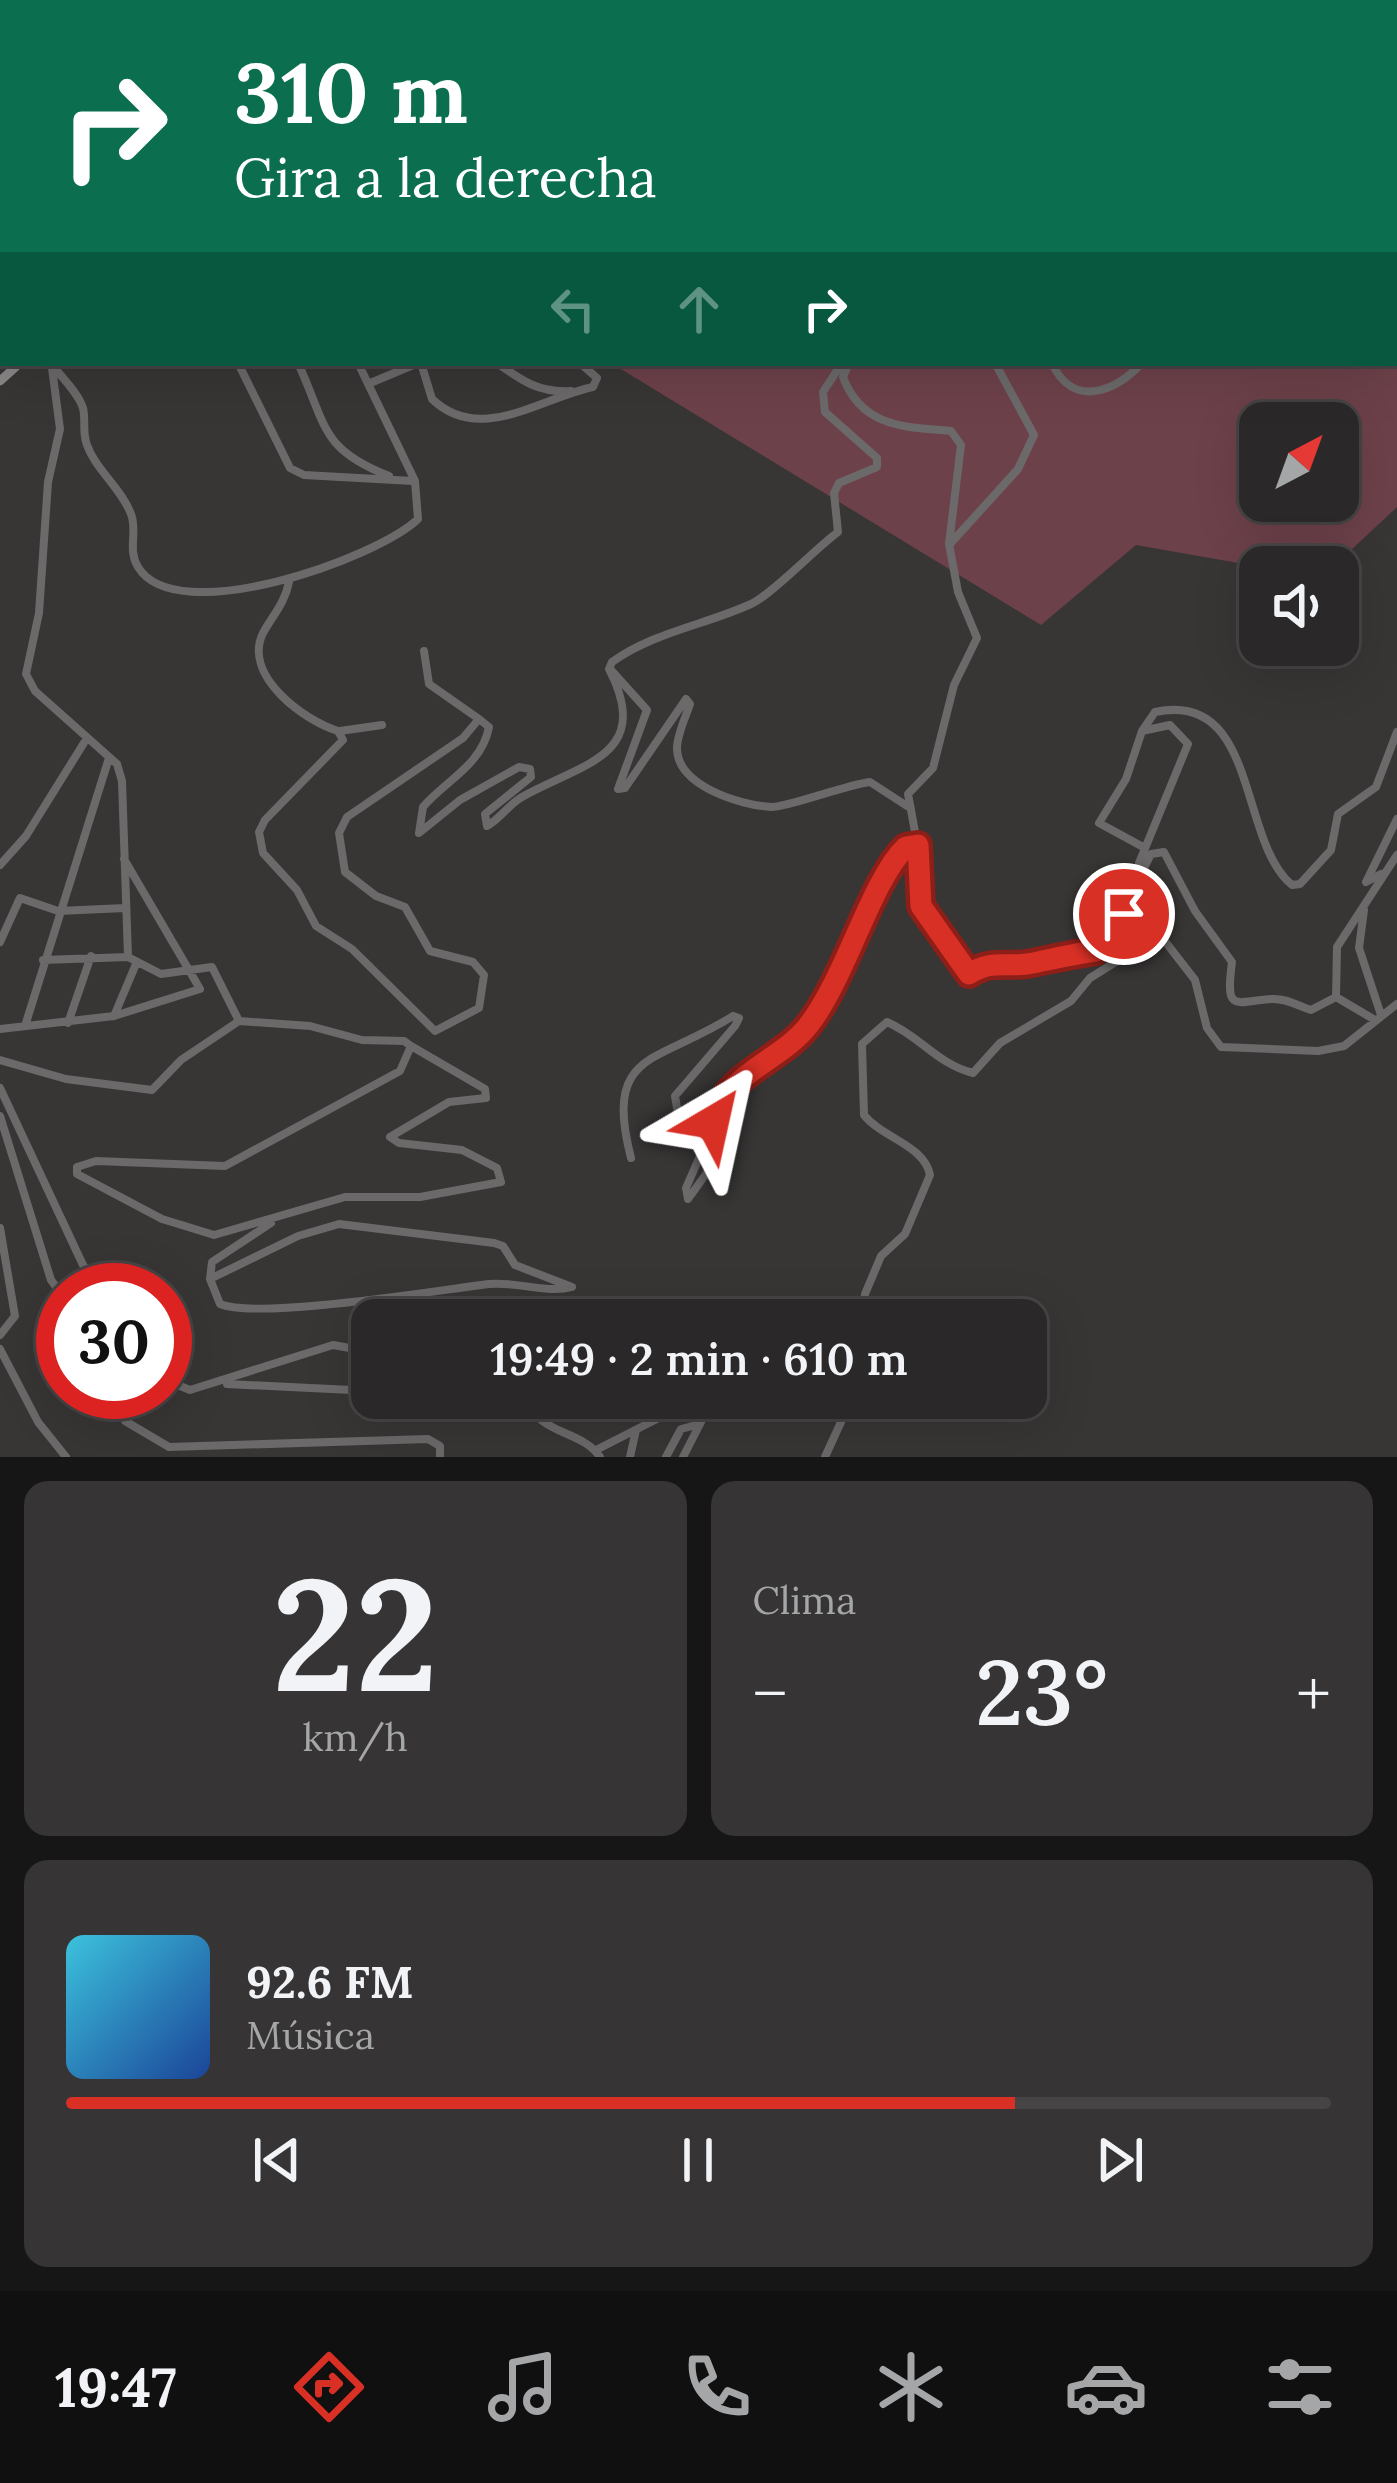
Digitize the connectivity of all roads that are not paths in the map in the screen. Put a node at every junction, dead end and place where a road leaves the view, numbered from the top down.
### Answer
1 (52, 366) edge
2 (239, 366) edge
3 (299, 366) edge
4 (359, 366) edge
5 (412, 366) edge
6 (420, 366) edge
7 (501, 366) edge
8 (582, 366) edge
9 (843, 366) edge
10 (845, 366) edge
11 (997, 366) edge
12 (1054, 366) edge
13 (1138, 366) edge
14 (368, 384) junction
15 (574, 391) junction
16 (399, 480) junction
17 (415, 481) junction
18 (949, 544) junction
19 (290, 582) junction
20 (424, 651) dead end
21 (609, 669) junction
22 (479, 719) junction
23 (382, 725) dead end
24 (338, 731) junction
25 (1142, 731) junction
26 (1397, 733) edge
27 (87, 738) junction
28 (110, 757) junction
29 (909, 806) junction
30 (1397, 819) edge
31 (918, 845) junction
32 (1145, 848) junction
33 (1397, 855) edge
34 (124, 859) junction
35 (0, 865) edge
36 (1388, 866) junction
37 (1145, 887) junction
38 (125, 908) junction
39 (1364, 908) junction
40 (58, 911) junction
41 (1157, 931) junction
42 (0, 942) edge
43 (91, 956) junction
44 (128, 956) junction
45 (43, 960) junction
46 (136, 964) junction
47 (191, 971) junction
48 (1336, 997) junction
49 (1397, 1004) edge
50 (114, 1016) junction
51 (1378, 1017) junction
52 (238, 1021) junction
53 (67, 1024) junction
54 (25, 1026) junction
55 (0, 1029) edge
56 (411, 1046) junction
57 (0, 1060) edge
58 (0, 1088) edge
59 (0, 1116) edge
60 (631, 1158) dead end
61 (282, 1215) junction
62 (0, 1228) edge
63 (46, 1263) edge
64 (82, 1263) edge
65 (210, 1279) junction
66 (865, 1299) edge
67 (0, 1335) edge
68 (351, 1348) edge
69 (0, 1349) edge
70 (207, 1386) junction
71 (351, 1389) edge
72 (192, 1390) edge
73 (124, 1419) edge
74 (539, 1419) edge
75 (657, 1419) edge
76 (702, 1419) edge
77 (842, 1419) edge
78 (700, 1424) junction
79 (636, 1430) junction
80 (598, 1453) edge
81 (66, 1457) edge
82 (440, 1457) edge
83 (630, 1457) edge
84 (666, 1457) edge
85 (683, 1457) edge
86 (825, 1457) edge

1 - 19 street
1 - 27 street
2 - 16 street
3 - 16 street
4 - 14 street
5 - 14 street
6 - 15 street
7 - 15 street
8 - 15 street
9 - 21 street
10 - 18 street
11 - 18 street
12 - 13 street
14 - 17 street
16 - 17 street
17 - 19 street
18 - 29 street
19 - 24 street
20 - 22 street
21 - 22 street
21 - 29 street
22 - 24 street
23 - 24 street
25 - 26 street
25 - 32 street
25 - 32 street
27 - 28 street
27 - 35 street
28 - 34 street
28 - 40 street
29 - 31 street
30 - 36 street
31 - 37 street
31 - 60 street
32 - 37 street
33 - 36 street
34 - 38 street
34 - 47 street
36 - 39 street
37 - 41 street
37 - 48 street
38 - 40 street
38 - 44 street
39 - 48 street
39 - 51 street
40 - 42 street
40 - 45 street
41 - 51 street
41 - 66 street
43 - 44 street
43 - 45 street
43 - 53 street
44 - 46 street
45 - 54 street
46 - 47 street
46 - 50 street
47 - 50 street
47 - 52 street
48 - 51 street
49 - 51 street
50 - 53 street
52 - 56 street
52 - 57 street
53 - 54 street
54 - 55 street
56 - 61 street
56 - 61 street
58 - 64 street
59 - 63 street
61 - 65 street
62 - 67 street
65 - 65 street
68 - 70 street
69 - 81 street
70 - 71 street
70 - 72 street
73 - 82 street
74 - 80 street
75 - 79 street
76 - 78 street
77 - 86 street
78 - 84 street
78 - 85 street
79 - 80 street
79 - 83 street

